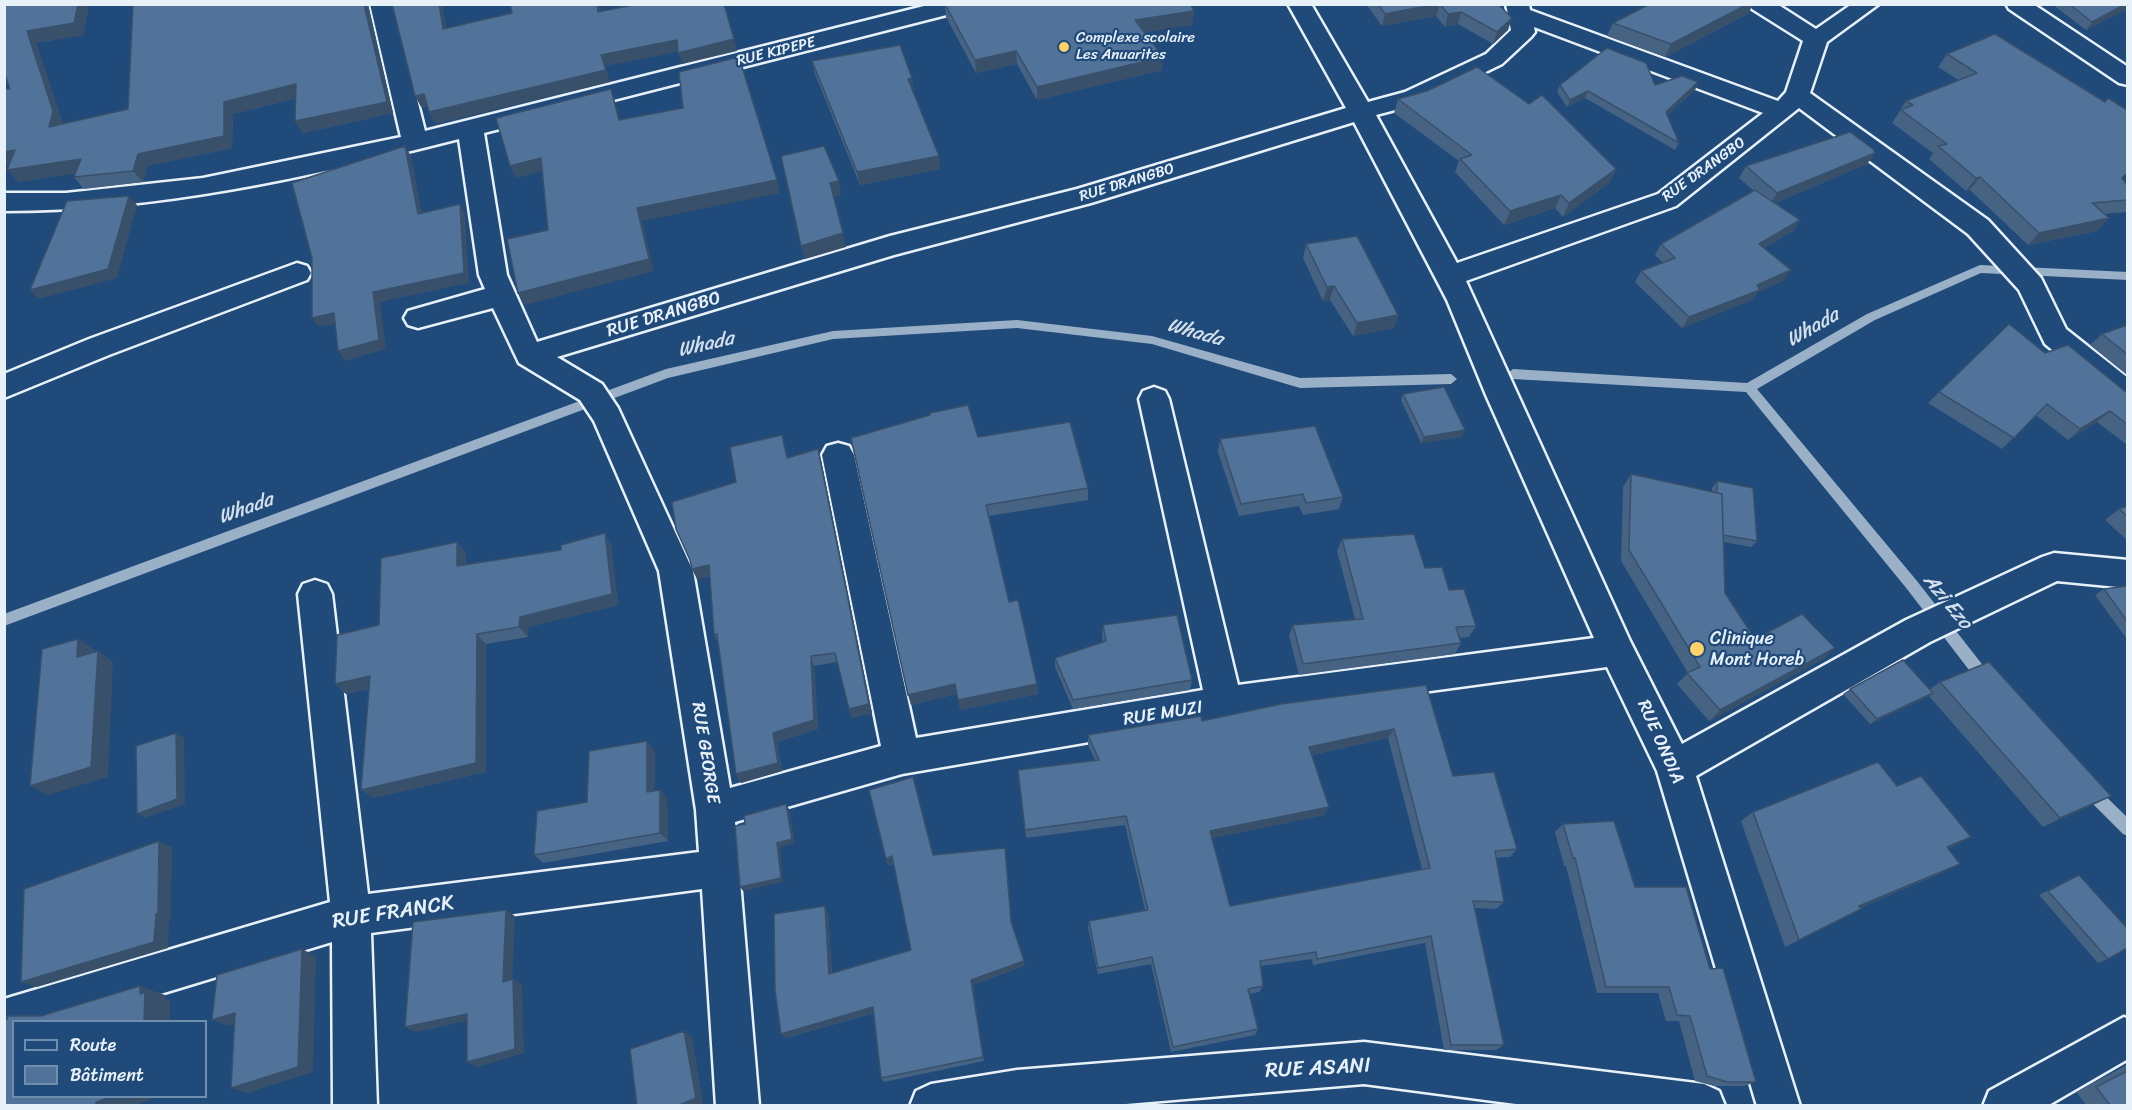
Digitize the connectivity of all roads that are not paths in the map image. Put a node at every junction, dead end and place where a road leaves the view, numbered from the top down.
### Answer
1 (381, 4) edge
2 (962, 4) edge
3 (1299, 4) edge
4 (1760, 4) edge
5 (1868, 4) edge
6 (2017, 4) edge
7 (1518, 9) edge
8 (1816, 39) junction
9 (2127, 78) edge
10 (1790, 103) junction
11 (1362, 111) junction
12 (470, 127) junction
13 (415, 142) junction
14 (4, 202) edge
15 (297, 273) dead end
16 (1450, 276) junction
17 (502, 296) junction
18 (418, 318) dead end
19 (529, 355) junction
20 (4, 387) edge
21 (2127, 395) edge
22 (1154, 399) dead end
23 (838, 455) dead end
24 (2127, 574) edge
25 (315, 594) dead end
26 (1617, 650) junction
27 (1224, 703) junction
28 (902, 757) junction
29 (1675, 768) junction
30 (714, 810) junction
31 (720, 868) junction
32 (351, 916) junction
33 (4, 1020) edge
34 (2124, 1038) dead end
35 (355, 1106) edge
36 (738, 1106) edge
37 (931, 1106) edge
38 (1704, 1106) edge
39 (1779, 1106) edge
40 (2004, 1106) edge

1 - 13 street
2 - 12 street, RUE KIPEPE
3 - 11 street, RUE ONDIA
4 - 8 street
5 - 8 street
6 - 9 street
7 - 10 street
7 - 11 street, RUE DRANGBO
8 - 10 street
10 - 16 street, RUE DRANGBO
10 - 21 street
11 - 16 street, RUE ONDIA
11 - 19 street, RUE DRANGBO
12 - 13 street, RUE KIPEPE
12 - 17 street
13 - 14 street, RUE KIPEPE
15 - 20 street
16 - 26 street, RUE ONDIA
17 - 18 street
17 - 19 street
19 - 30 street, RUE GEORGE
22 - 27 street
23 - 28 street
24 - 29 street
25 - 32 street
26 - 27 street, RUE MUZI
26 - 29 street, RUE ONDIA
27 - 28 street, RUE MUZI
28 - 30 street, RUE MUZI
29 - 39 street, RUE ONDIA
30 - 31 street, RUE GEORGE
31 - 32 street, RUE FRANCK
31 - 36 street, RUE GEORGE
32 - 33 street, RUE FRANCK
32 - 35 street
34 - 40 street
37 - 38 street, RUE ASANI

